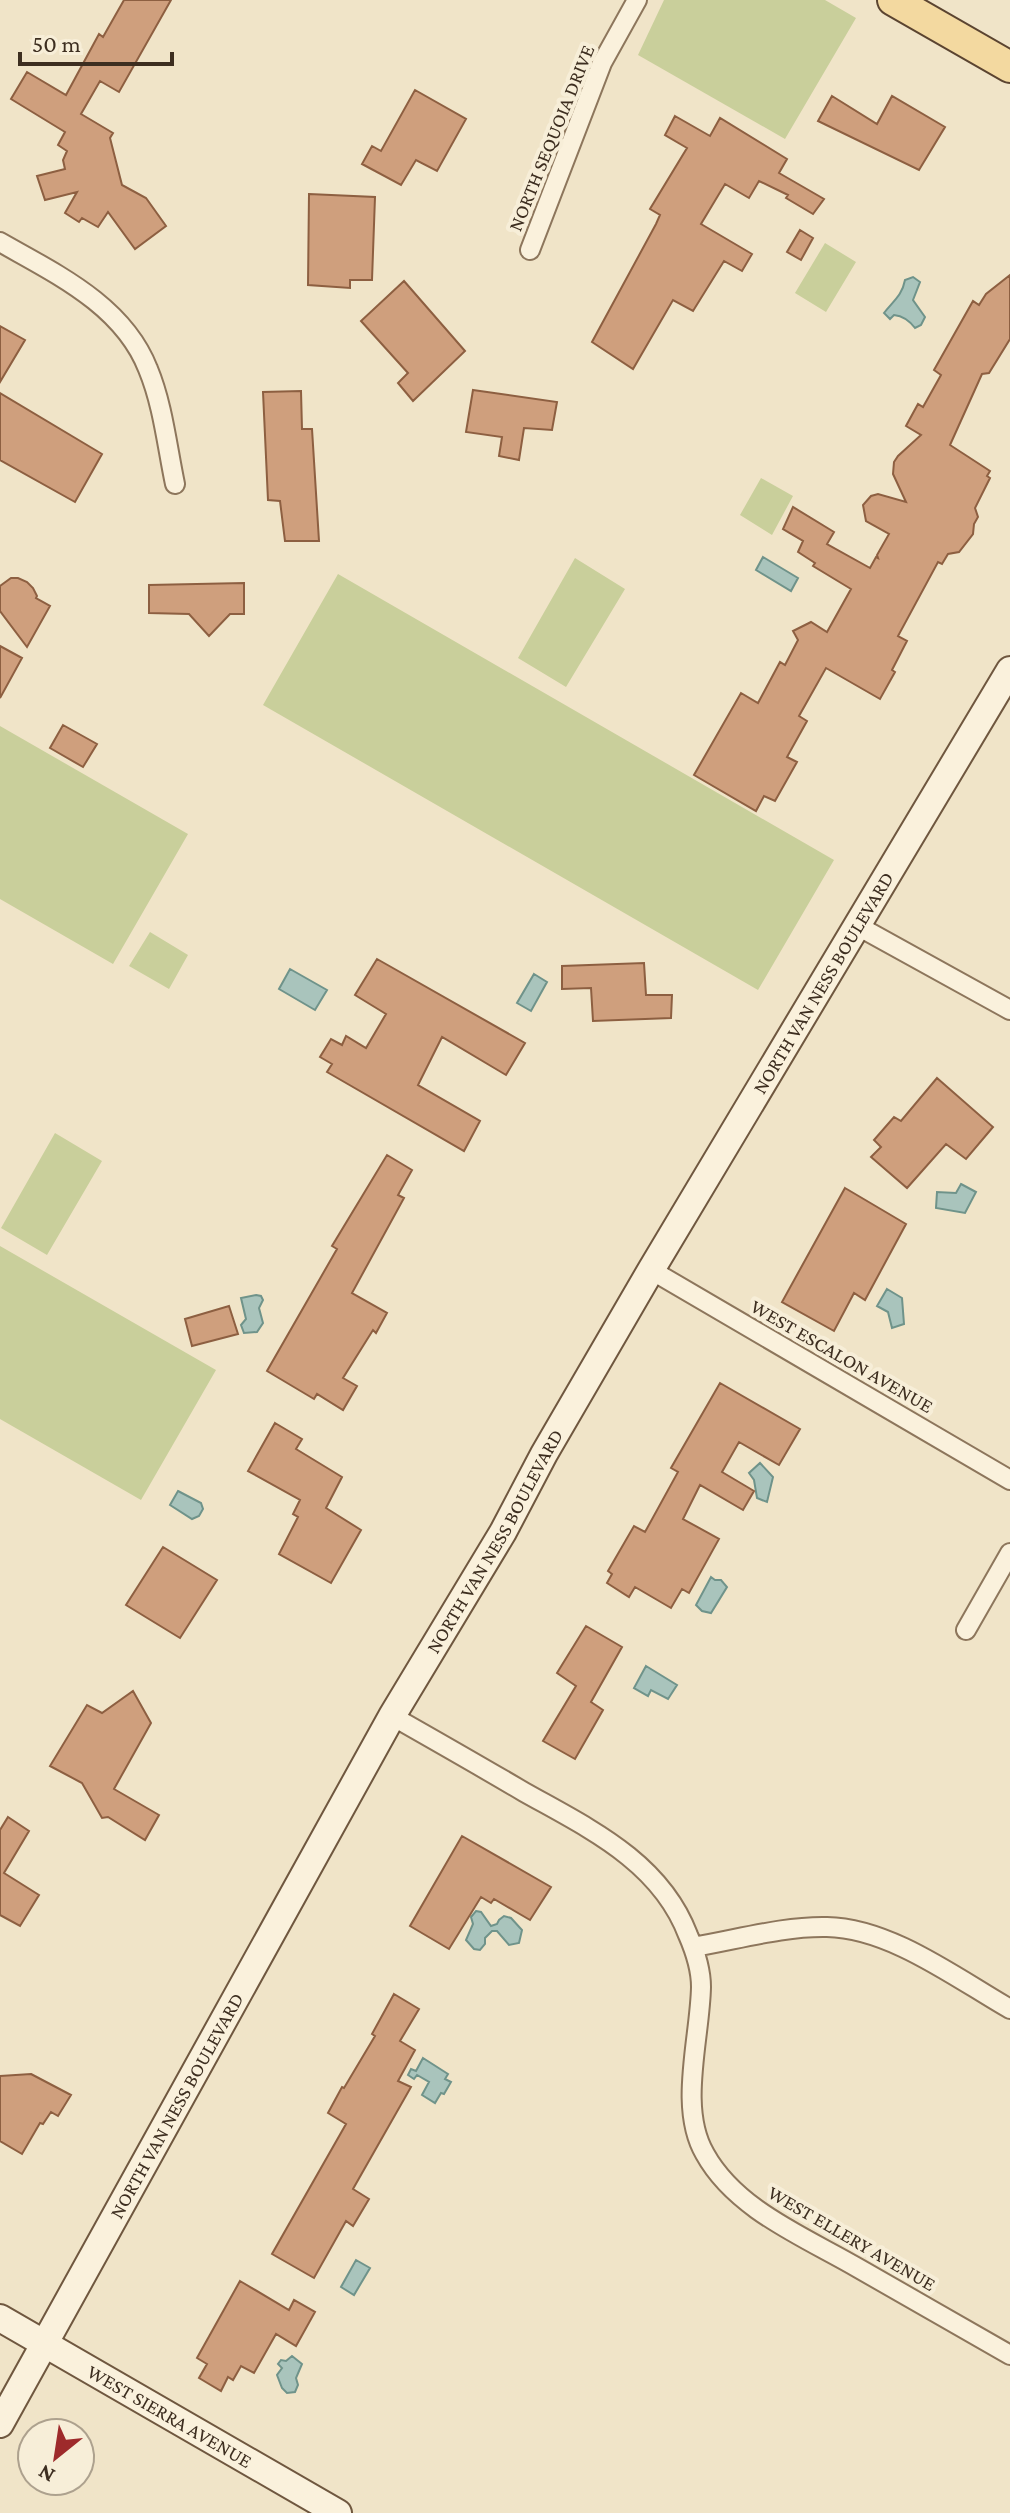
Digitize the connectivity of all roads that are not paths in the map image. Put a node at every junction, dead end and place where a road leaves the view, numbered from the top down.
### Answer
1 (637, 0) edge
2 (893, 0) edge
3 (1010, 67) edge
4 (0, 242) edge
5 (530, 250) dead end
6 (175, 484) dead end
7 (1010, 670) edge
8 (856, 925) junction
9 (1010, 1010) edge
10 (651, 1270) junction
11 (1010, 1480) edge
12 (1010, 1553) edge
13 (966, 1630) dead end
14 (392, 1716) junction
15 (693, 1947) junction
16 (1010, 2009) edge
17 (0, 2318) edge
18 (46, 2345) junction
19 (1010, 2355) edge
20 (0, 2424) edge
21 (338, 2513) edge

1 - 5 street, NORTH SEQUOIA DRIVE
2 - 3 main road
4 - 6 street
7 - 8 street, NORTH VAN NESS BOULEVARD
8 - 9 street
8 - 10 street, NORTH VAN NESS BOULEVARD
10 - 11 street, WEST ESCALON AVENUE
10 - 14 street, NORTH VAN NESS BOULEVARD
12 - 13 street
14 - 15 street, WEST ELLERY AVENUE
14 - 18 street, NORTH VAN NESS BOULEVARD
15 - 16 street
15 - 19 street, WEST ELLERY AVENUE
17 - 18 street, WEST SIERRA AVENUE
18 - 20 street, NORTH VAN NESS BOULEVARD
18 - 21 street, WEST SIERRA AVENUE

